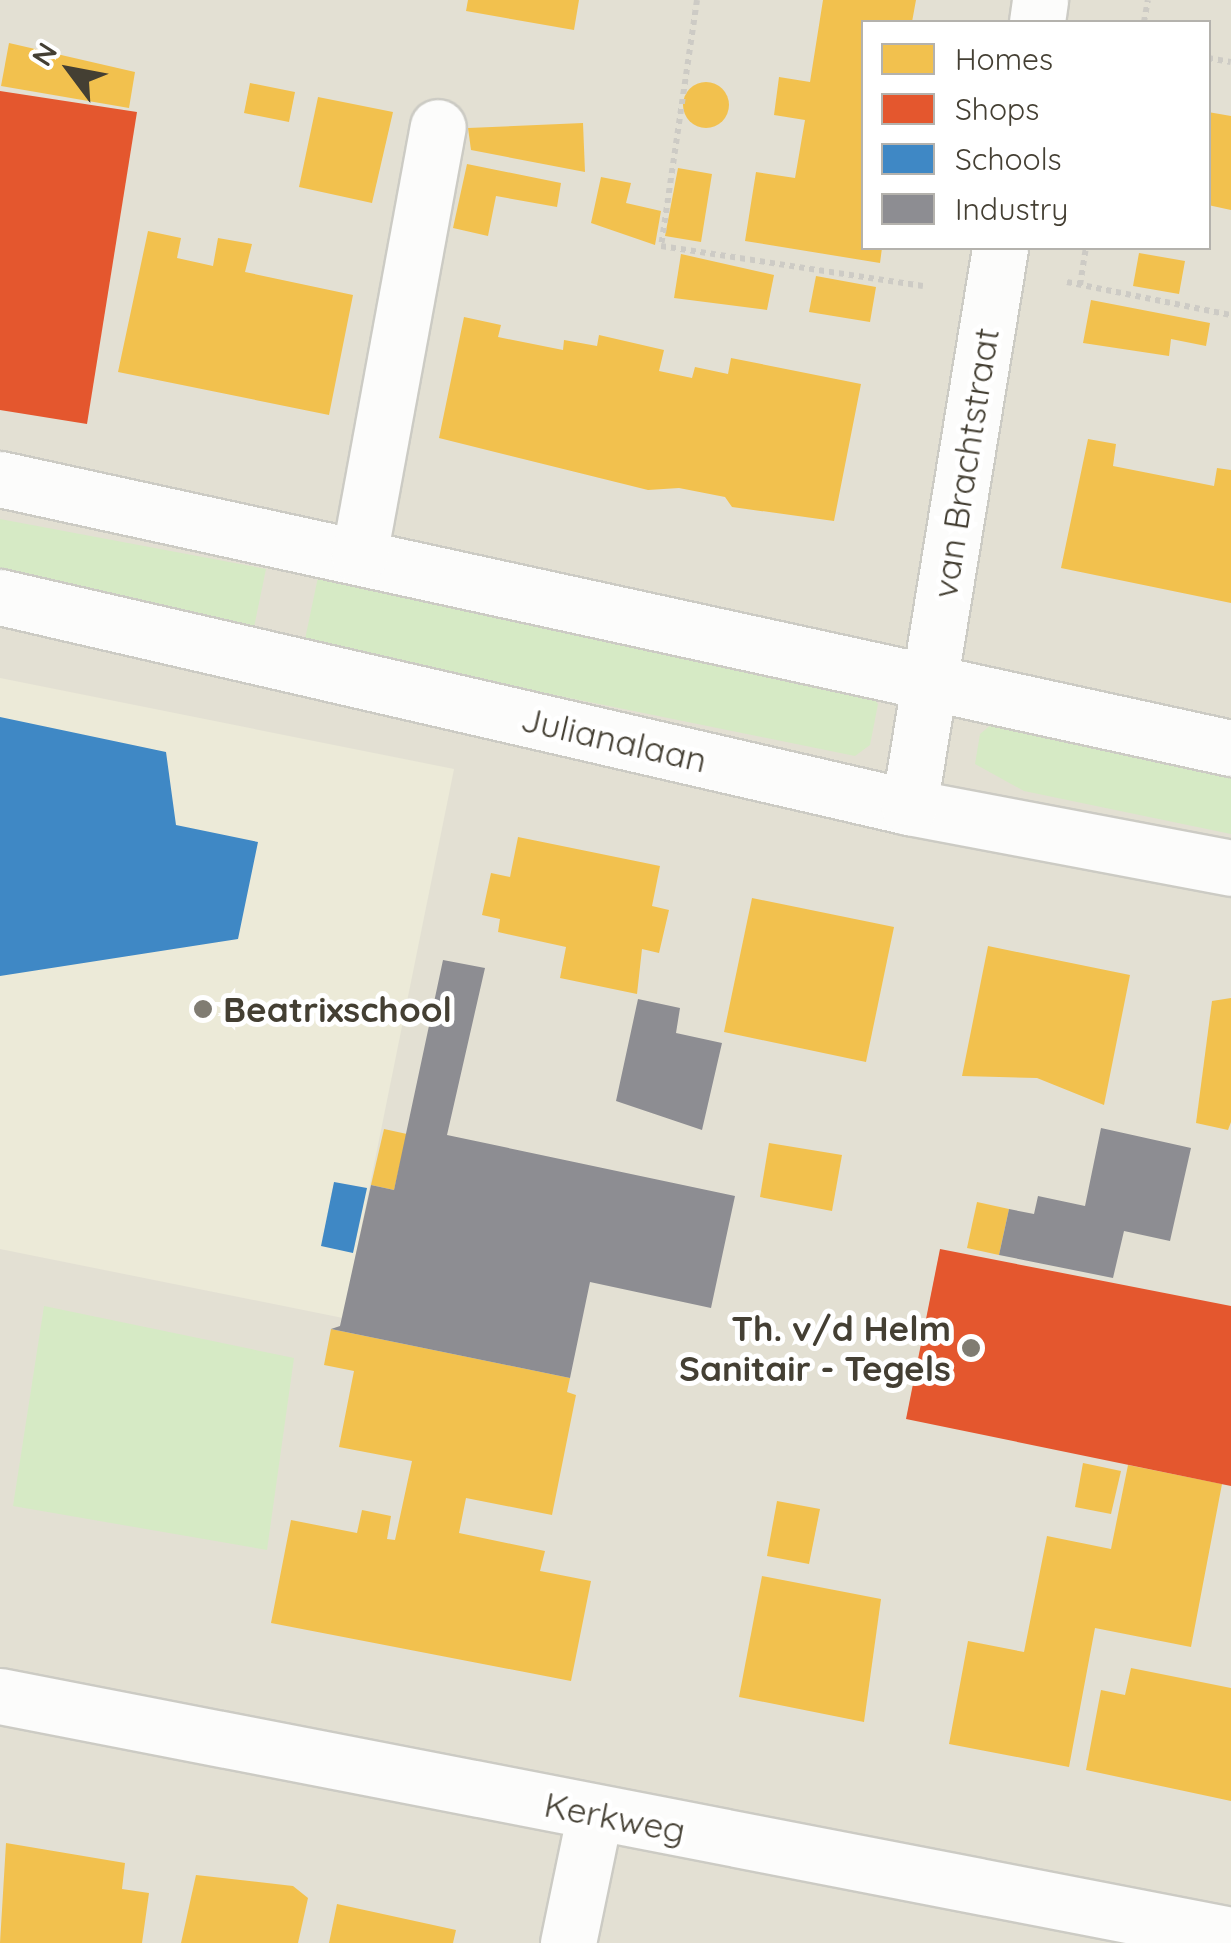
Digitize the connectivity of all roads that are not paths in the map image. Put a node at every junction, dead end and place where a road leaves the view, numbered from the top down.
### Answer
1 (438, 127) dead end
2 (996, 271) edge
3 (0, 480) edge
4 (359, 556) junction
5 (0, 597) edge
6 (930, 679) junction
7 (1231, 748) edge
8 (909, 807) junction
9 (1231, 868) edge
10 (0, 1696) edge
11 (595, 1814) junction
12 (1231, 1935) edge
13 (568, 1943) edge

1 - 4 street
2 - 6 street, van Brachtstraat
3 - 4 street
4 - 6 street
5 - 8 street, Julianalaan
6 - 7 street
6 - 8 street, van Brachtstraat
8 - 9 street, Julianalaan
10 - 11 street, Kerkweg
11 - 12 street, Kerkweg
11 - 13 street

